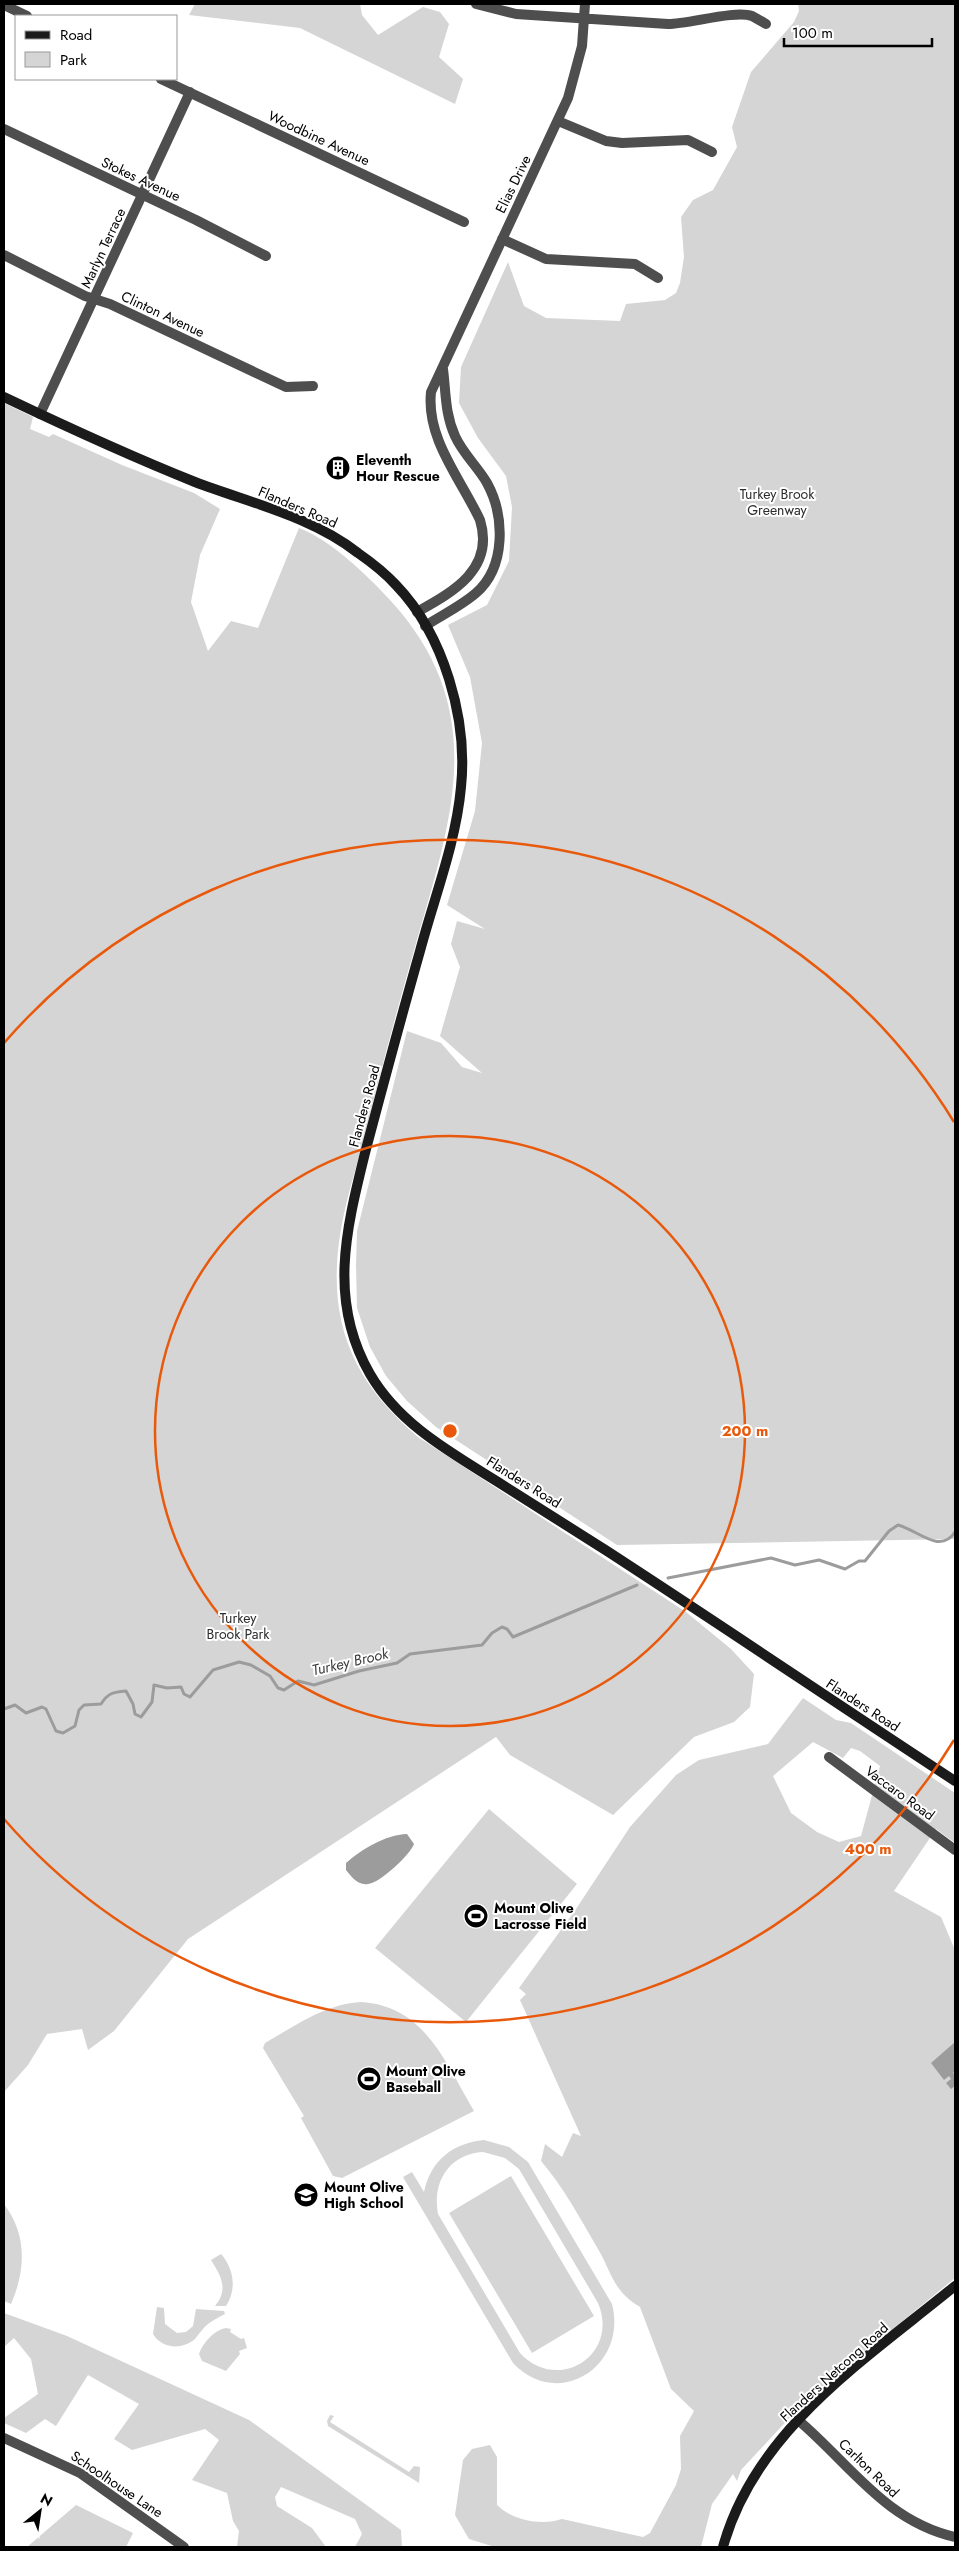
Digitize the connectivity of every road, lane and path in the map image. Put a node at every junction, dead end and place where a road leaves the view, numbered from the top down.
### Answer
1 (476, 4) edge
2 (585, 4) edge
3 (4, 5) edge
4 (25, 15) edge
5 (585, 18) junction
6 (766, 24) dead end
7 (163, 80) edge
8 (190, 92) junction
9 (558, 121) junction
10 (4, 129) edge
11 (712, 152) dead end
12 (143, 195) junction
13 (464, 222) dead end
14 (502, 239) junction
15 (4, 255) edge
16 (266, 256) dead end
17 (658, 278) dead end
18 (95, 299) junction
19 (443, 370) junction
20 (313, 386) dead end
21 (4, 397) edge
22 (40, 414) junction
23 (417, 612) junction
24 (425, 626) junction
25 (829, 1758) dead end
26 (955, 1781) edge
27 (955, 1850) edge
28 (955, 2286) edge
29 (798, 2420) junction
30 (4, 2438) edge
31 (955, 2537) edge
32 (184, 2547) edge
33 (723, 2547) edge

1 - 5 street
2 - 5 street, Elias Drive
3 - 4 street
5 - 6 street
5 - 9 street, Elias Drive
7 - 8 street, Woodbine Avenue
8 - 12 street, Marlyn Terrace
8 - 13 street, Woodbine Avenue
9 - 11 street
9 - 14 street, Elias Drive
10 - 12 street, Stokes Avenue
12 - 16 street, Stokes Avenue
12 - 18 street, Marlyn Terrace
14 - 17 street
14 - 19 street, Elias Drive
15 - 18 street, Clinton Avenue
18 - 20 street, Clinton Avenue
18 - 22 street, Marlyn Terrace
19 - 23 street, Elias Drive
19 - 24 street, Elias Drive
21 - 22 main road, Flanders Road
22 - 23 main road, Flanders Road
23 - 24 main road, Flanders Road
24 - 26 main road, Flanders Road
25 - 27 street, Vaccaro Road
28 - 29 main road, Flanders Netcong Road
29 - 31 street, Carlton Road
29 - 33 main road, Flanders Netcong Road
30 - 32 street, Schoolhouse Lane

